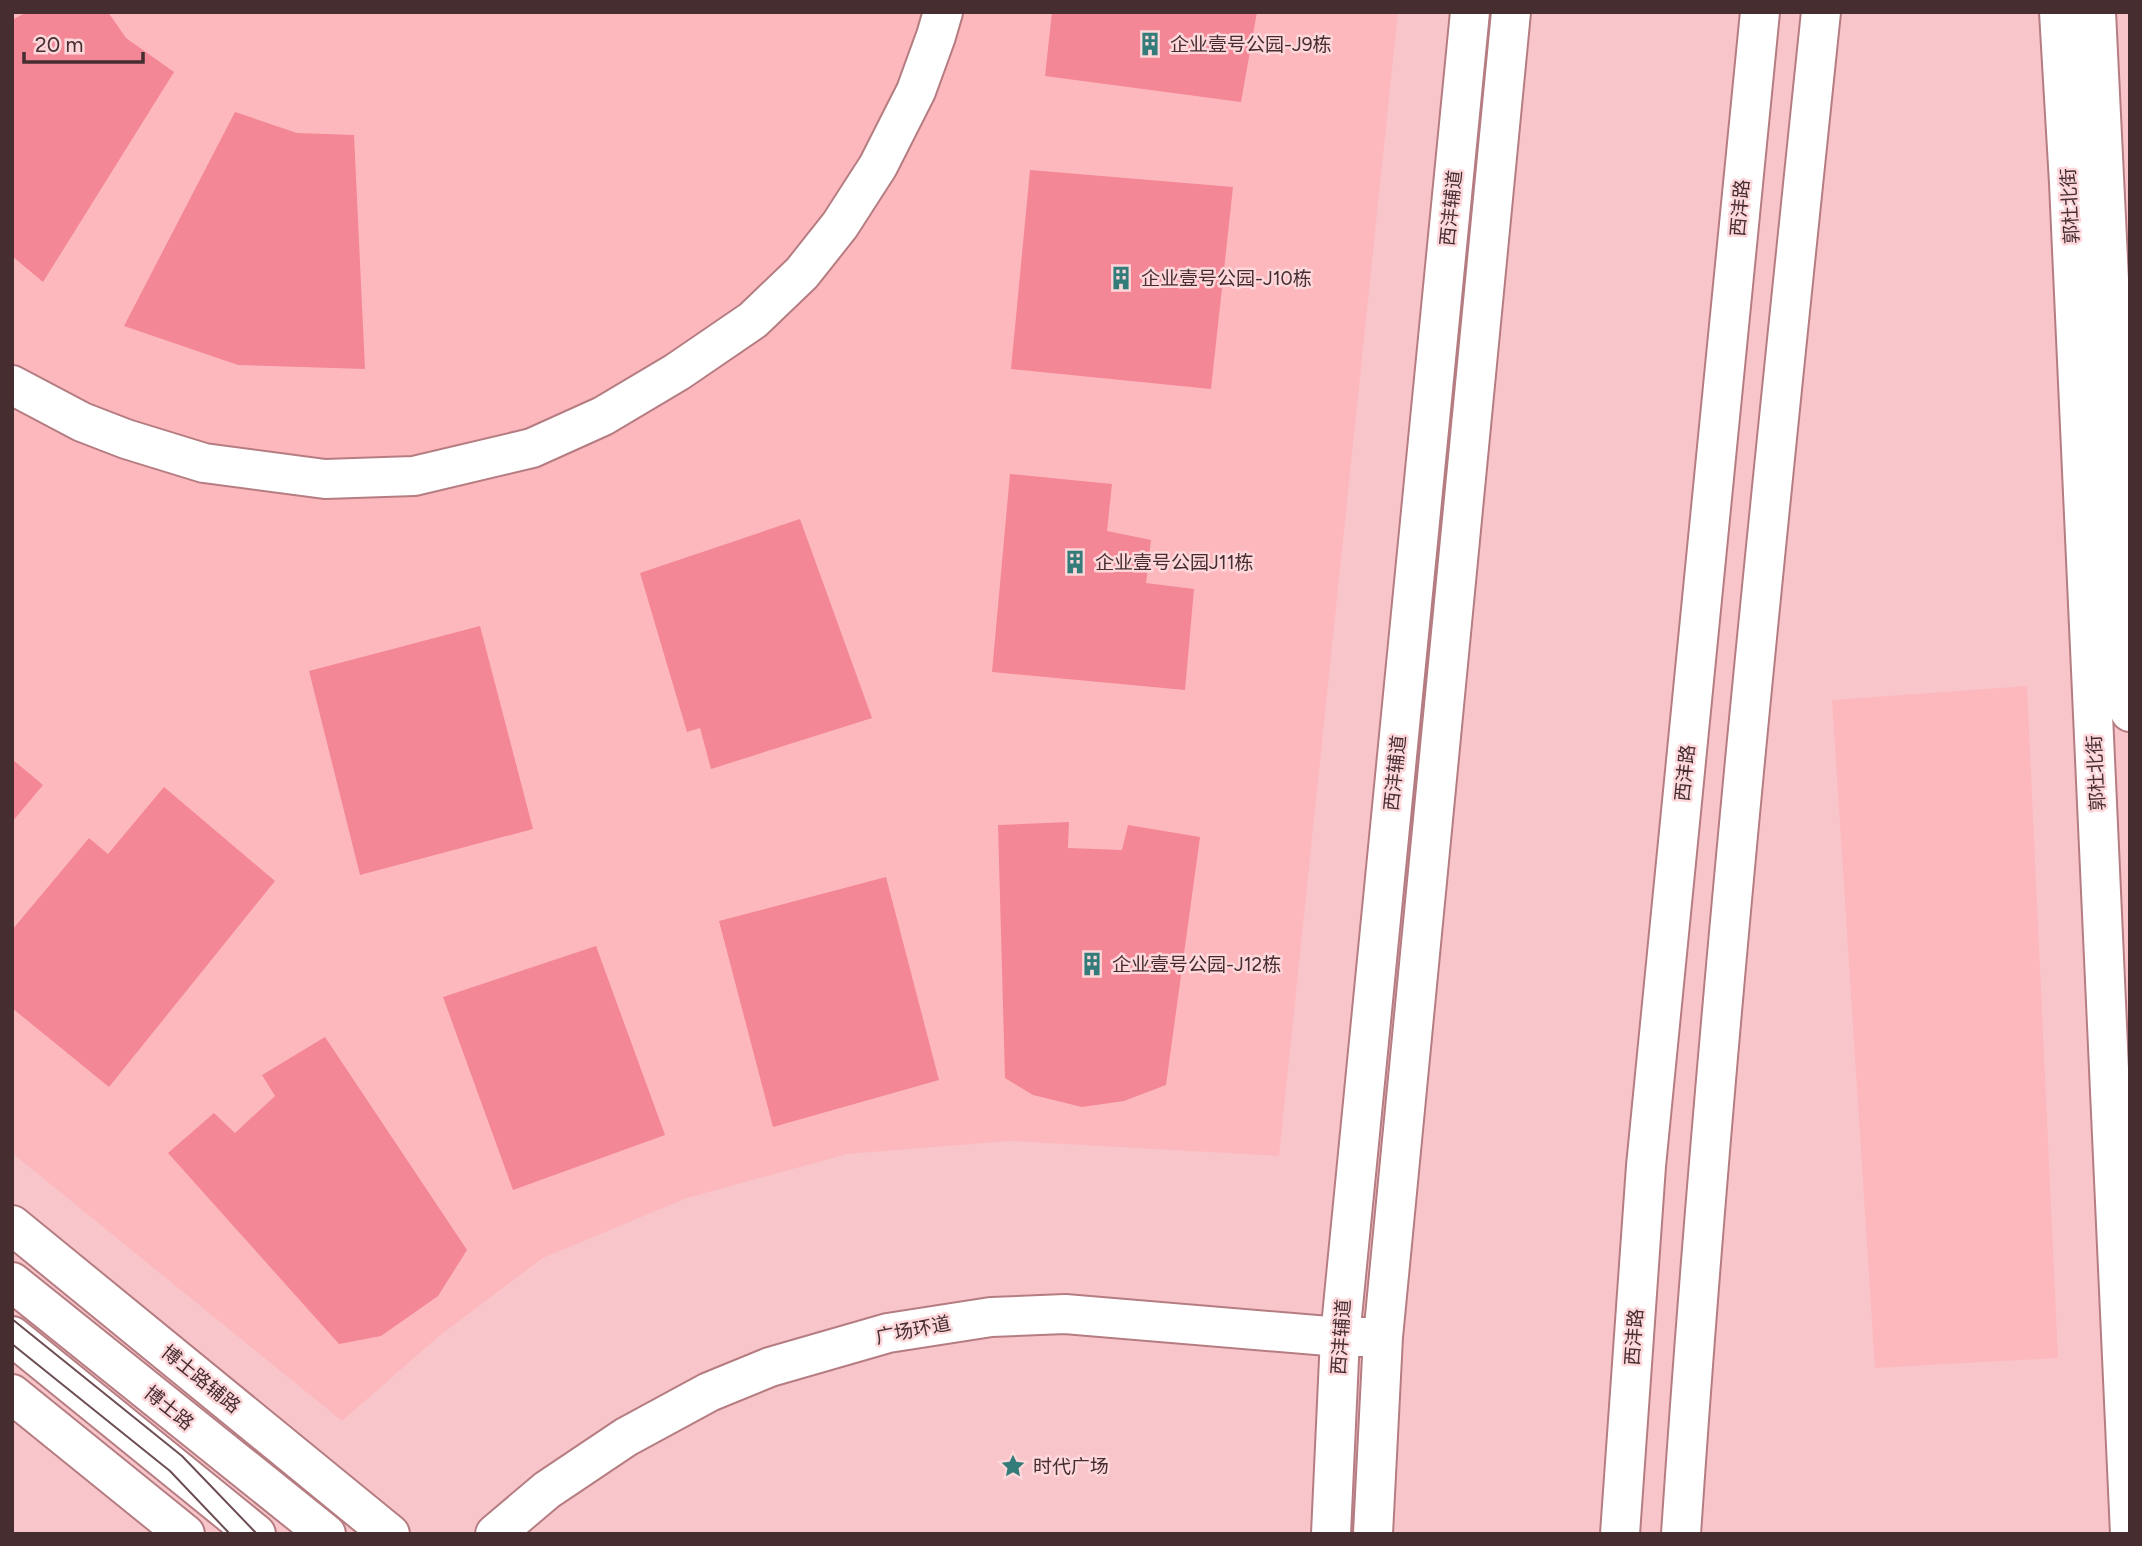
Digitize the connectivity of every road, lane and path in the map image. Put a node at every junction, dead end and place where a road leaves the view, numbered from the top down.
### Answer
1 (943, 12) edge
2 (1470, 12) edge
3 (1511, 12) edge
4 (1760, 12) edge
5 (1821, 12) edge
6 (2059, 12) edge
7 (2096, 12) edge
8 (2101, 183) edge
9 (2102, 228) edge
10 (12, 385) edge
11 (2130, 712) edge
12 (12, 1225) edge
13 (12, 1282) edge
14 (12, 1336) edge
15 (1340, 1337) junction
16 (1383, 1337) junction
17 (12, 1394) edge
18 (184, 1534) edge
19 (256, 1534) edge
20 (326, 1534) edge
21 (390, 1534) edge
22 (495, 1534) edge
23 (1331, 1534) edge
24 (1373, 1534) edge
25 (1620, 1534) edge
26 (1681, 1534) edge
27 (2130, 1534) edge

1 - 10 main road
2 - 15 main road, 西沣辅道
3 - 16 main road
4 - 25 main road, 西沣路
5 - 26 main road
6 - 8 main road, 郭杜北街
7 - 8 main road, 郭杜北街
8 - 9 main road, 郭杜北街
9 - 11 main road, 郭杜北街
9 - 27 main road, 郭杜北街
12 - 21 main road, 博士路辅路
13 - 20 main road, 博士路
14 - 19 main road
15 - 16 main road, 广场环道
15 - 22 main road, 广场环道
15 - 23 main road, 西沣辅道
16 - 24 main road
17 - 18 main road

